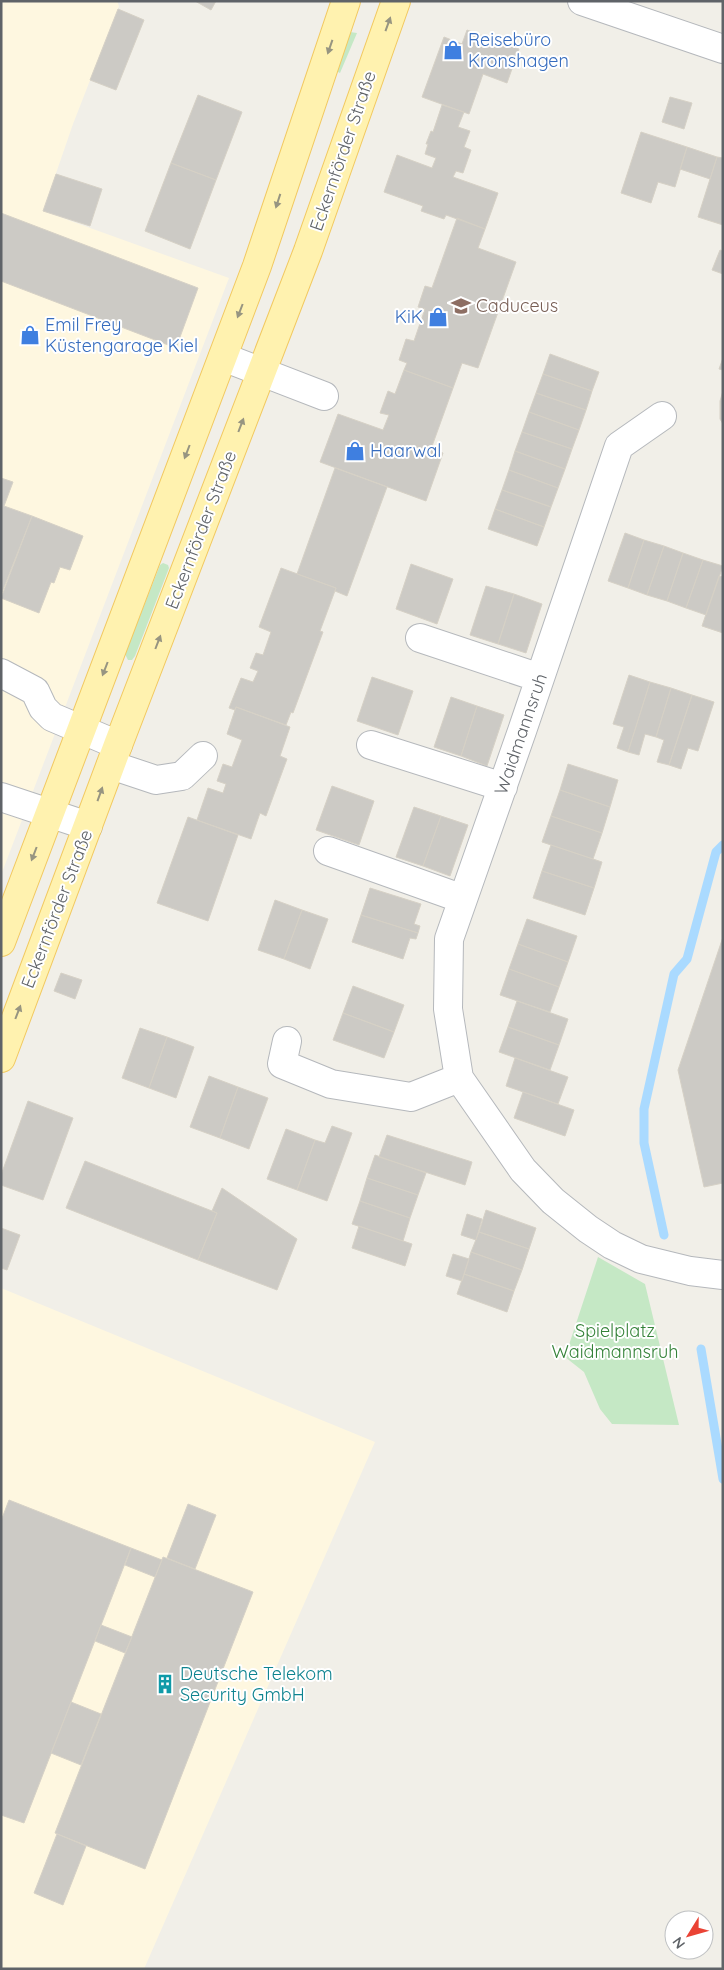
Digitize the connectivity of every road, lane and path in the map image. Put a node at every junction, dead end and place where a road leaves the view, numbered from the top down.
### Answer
1 (346, 1) edge
2 (396, 1) edge
3 (582, 1) edge
4 (723, 49) edge
5 (223, 357) junction
6 (262, 371) junction
7 (324, 396) dead end
8 (662, 416) dead end
9 (420, 638) dead end
10 (1, 673) edge
11 (540, 678) junction
12 (80, 730) junction
13 (371, 745) dead end
14 (115, 755) junction
15 (203, 756) dead end
16 (502, 787) junction
17 (1, 797) edge
18 (50, 813) junction
19 (88, 826) junction
20 (328, 851) dead end
21 (464, 899) junction
22 (1, 942) edge
23 (287, 1041) dead end
24 (1, 1058) edge
25 (459, 1078) junction
26 (723, 1275) edge

1 -> 5 main road
6 -> 2 main road, Eckernförder Straße
3 - 4 street
5 - 6 street
5 -> 12 main road
6 - 7 street
14 -> 6 main road, Eckernförder Straße
8 - 11 street, Waidmannsruh
9 - 11 street
10 - 12 street
11 - 16 street, Waidmannsruh
12 - 14 street
12 - 18 main road
13 - 16 street
14 - 15 street
19 -> 14 main road, Eckernförder Straße
16 - 21 street, Waidmannsruh
17 - 18 street
18 - 19 street
18 -> 22 main road
24 -> 19 main road, Eckernförder Straße
20 - 21 street
21 - 25 street, Waidmannsruh
23 - 25 street
25 - 26 street, Waidmannsruh

